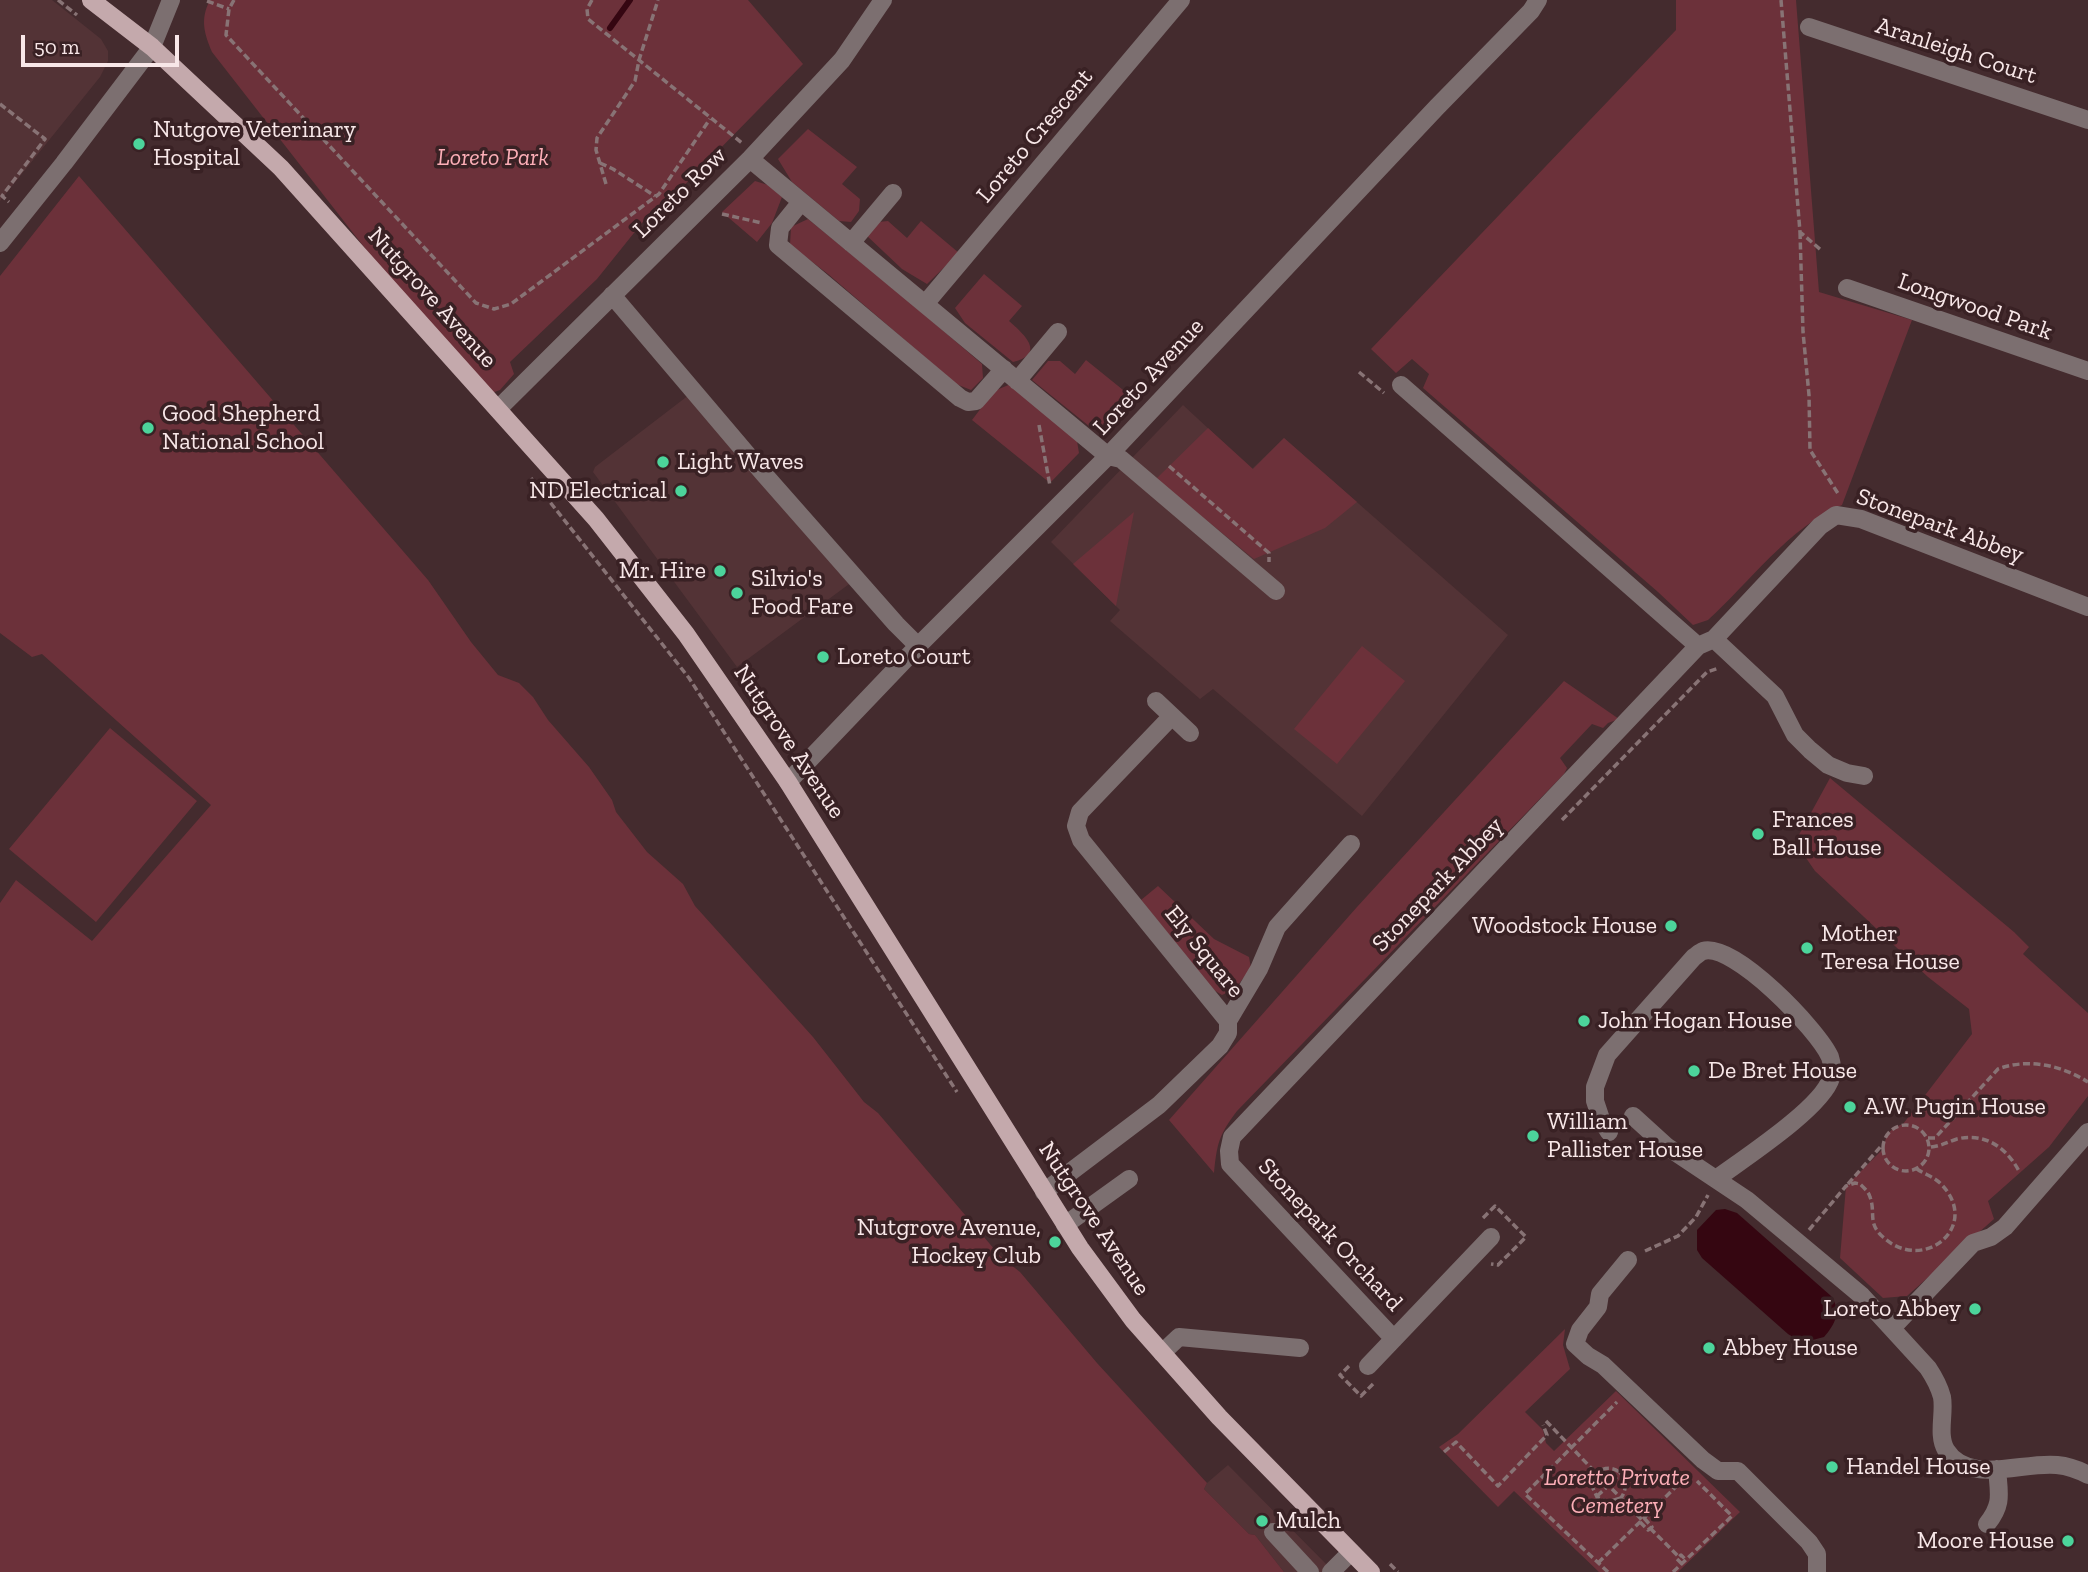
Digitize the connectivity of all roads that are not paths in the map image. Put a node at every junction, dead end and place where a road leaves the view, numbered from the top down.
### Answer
1 (91, 0) edge
2 (171, 0) edge
3 (883, 0) edge
4 (1181, 0) edge
5 (1538, 0) edge
6 (1809, 27) dead end
7 (152, 47) junction
8 (2088, 120) edge
9 (750, 159) junction
10 (893, 193) dead end
11 (802, 202) junction
12 (0, 243) edge
13 (851, 243) junction
14 (1847, 288) dead end
15 (612, 295) junction
16 (925, 304) junction
17 (1058, 332) dead end
18 (2088, 371) edge
19 (1011, 375) junction
20 (1401, 385) dead end
21 (498, 409) junction
22 (1108, 456) junction
23 (1273, 588) road end
24 (2088, 607) edge
25 (1706, 643) junction
26 (918, 646) junction
27 (1156, 701) dead end
28 (1172, 716) junction
29 (1189, 733) dead end
30 (1864, 776) dead end
31 (788, 782) junction
32 (1351, 844) dead end
33 (1228, 1021) junction
34 (1633, 1116) dead end
35 (1609, 1132) dead end
36 (2088, 1132) edge
37 (1230, 1164) joint
38 (1129, 1179) dead end
39 (1716, 1179) junction
40 (1044, 1192) junction
41 (1065, 1225) junction
42 (1483, 1232) road end
43 (1628, 1260) road end
44 (1892, 1328) junction
45 (1394, 1339) junction
46 (1300, 1348) dead end
47 (1163, 1353) junction
48 (1367, 1368) road end
49 (1997, 1469) junction
50 (2088, 1475) edge
51 (1987, 1524) dead end
52 (1273, 1532) dead end
53 (1351, 1552) junction
54 (1310, 1572) edge
55 (1331, 1572) edge
56 (1371, 1572) edge
57 (1816, 1572) edge

1 - 7 main road, Nutgrove Avenue
2 - 7 street
3 - 9 street, Loreto Row
4 - 16 street, Loreto Crescent
5 - 22 street, Loreto Avenue
6 - 8 street, Aranleigh Court
7 - 12 street
7 - 21 main road, Nutgrove Avenue
9 - 11 street
9 - 15 street, Loreto Row
10 - 13 street
11 - 13 street
11 - 19 street
13 - 16 street
14 - 18 street, Longwood Park
15 - 21 street, Loreto Row
15 - 26 street
16 - 19 street
17 - 19 street
19 - 22 street
20 - 25 street
21 - 31 main road, Nutgrove Avenue
22 - 23 street
22 - 26 street, Loreto Avenue
24 - 25 street, Stonepark Abbey
25 - 30 street
25 - 37 street, Stonepark Abbey
26 - 31 street, Loreto Avenue
27 - 28 street
28 - 29 street
28 - 33 street, Ely Square
31 - 40 main road, Nutgrove Avenue
32 - 33 street
33 - 40 street, Ely Square
34 - 39 street
35 - 39 street
36 - 44 street
37 - 45 street, Stonepark Orchard
38 - 41 street
39 - 44 street
40 - 41 main road, Nutgrove Avenue
41 - 47 main road, Nutgrove Avenue
42 - 45 street, Stonepark Orchard
43 - 57 street
44 - 49 street
45 - 48 street, Stonepark Orchard
46 - 47 street
47 - 53 main road, Nutgrove Avenue
49 - 50 street
49 - 51 street
52 - 54 street
53 - 55 street
53 - 56 main road, Nutgrove Avenue

